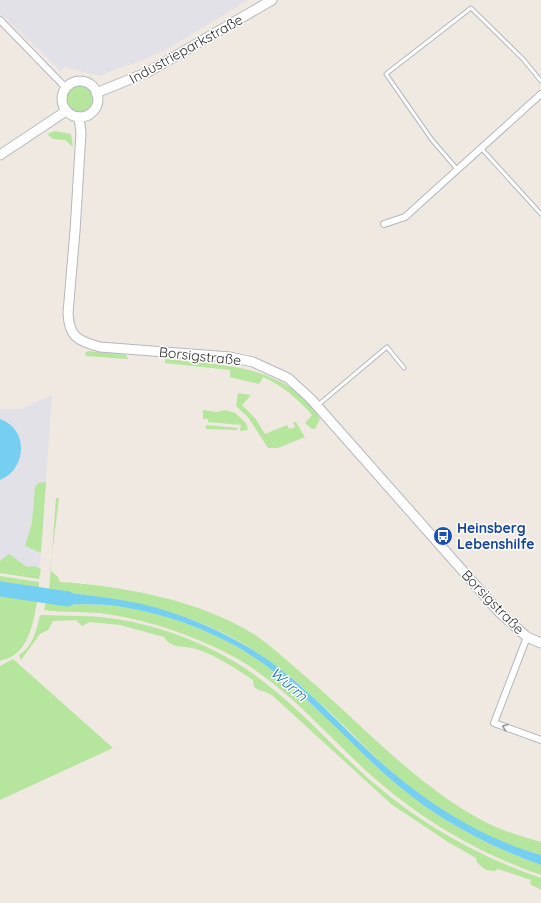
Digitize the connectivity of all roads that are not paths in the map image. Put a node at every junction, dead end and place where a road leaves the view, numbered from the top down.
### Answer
1 (272, 0) edge
2 (0, 20) edge
3 (541, 81) edge
4 (66, 88) junction
5 (96, 93) junction
6 (541, 94) edge
7 (66, 111) junction
8 (79, 117) junction
9 (481, 148) junction
10 (0, 155) edge
11 (457, 169) junction
12 (541, 214) edge
13 (384, 224) dead end
14 (404, 368) dead end
15 (317, 406) junction
16 (527, 637) junction
17 (541, 643) edge
18 (541, 740) edge

1 - 5 street, Industrieparkstraße
2 - 4 street
3 - 11 lane
4 - 5 street
4 - 7 street
5 - 8 street
6 - 9 street
7 - 8 street
7 - 10 street
8 - 15 street, Borsigstraße
9 - 11 street
9 - 12 lane
11 - 13 street
14 - 15 lane
15 - 16 street, Borsigstraße
16 - 17 street, Borsigstraße
18 -> 16 street, Borsigstraße

